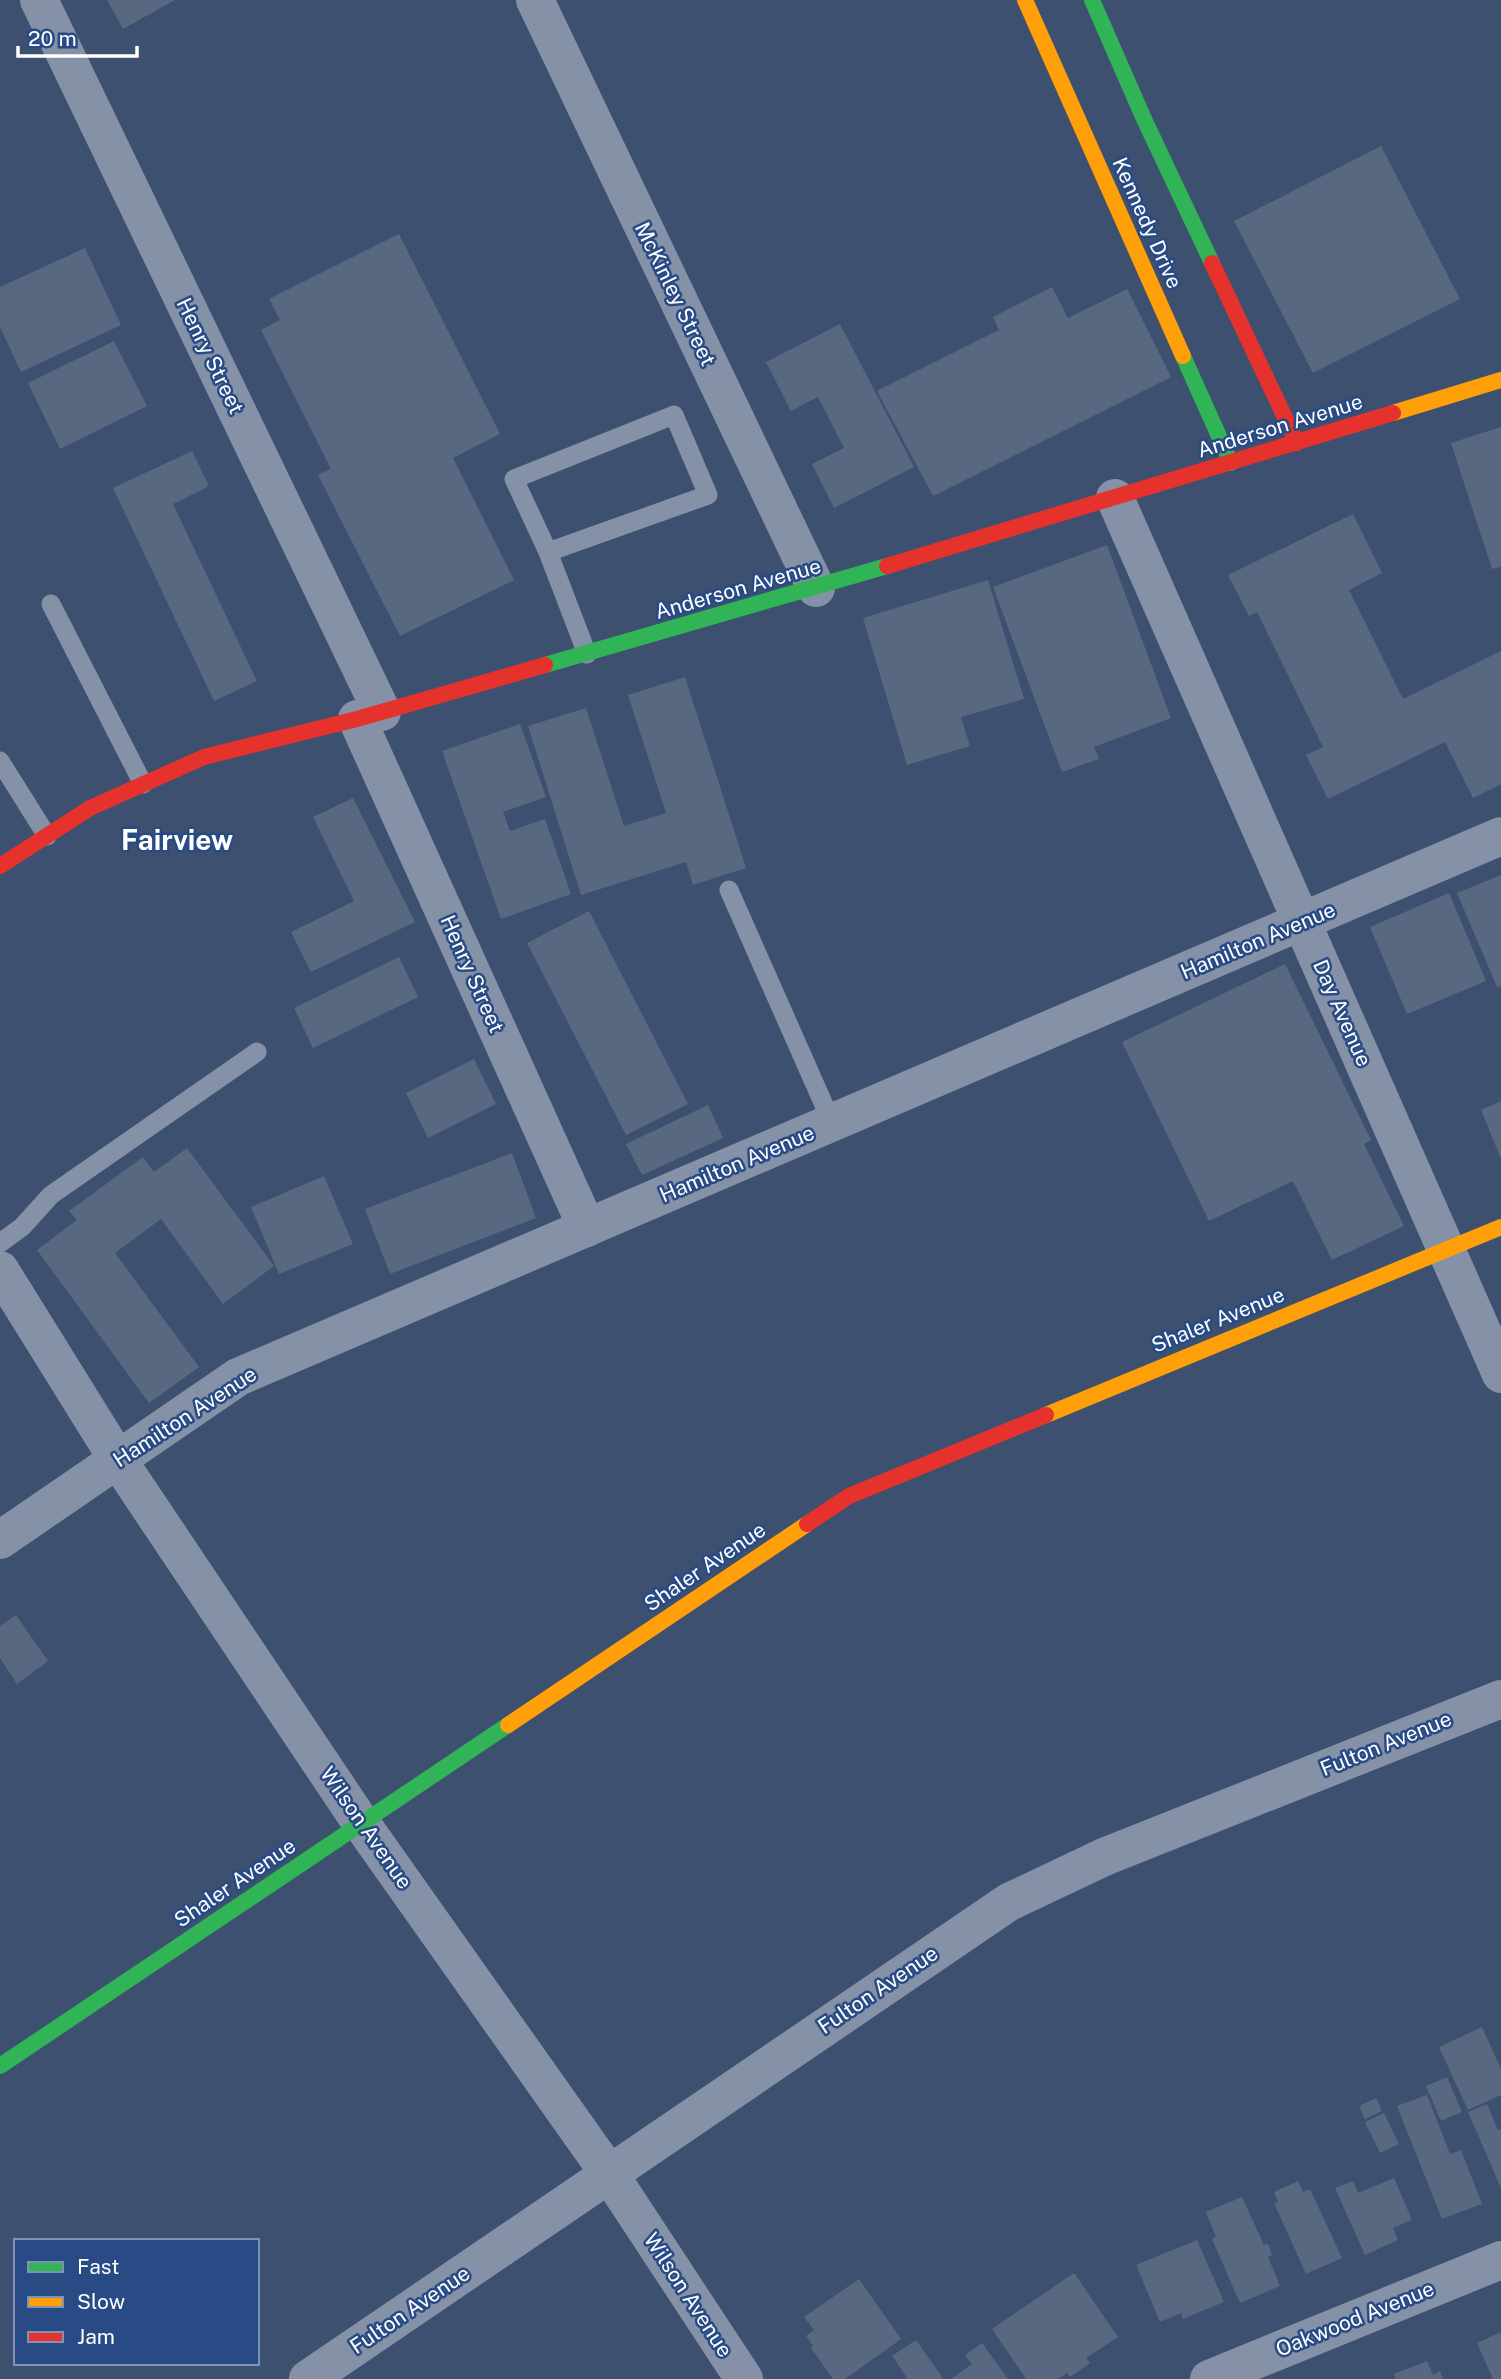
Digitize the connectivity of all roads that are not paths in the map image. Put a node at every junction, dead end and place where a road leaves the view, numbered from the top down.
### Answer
1 (38, 0) edge
2 (535, 0) edge
3 (1025, 0) edge
4 (1092, 0) edge
5 (1501, 380) edge
6 (1297, 443) junction
7 (1231, 463) junction
8 (1115, 498) junction
9 (548, 552) junction
10 (816, 588) junction
11 (51, 604) dead end
12 (587, 654) junction
13 (370, 716) junction
14 (0, 761) edge
15 (143, 784) junction
16 (47, 836) junction
17 (1501, 836) edge
18 (0, 866) edge
19 (729, 890) dead end
20 (1302, 922) junction
21 (257, 1052) dead end
22 (832, 1123) junction
23 (1501, 1227) edge
24 (587, 1228) junction
25 (0, 1243) edge
26 (1446, 1249) junction
27 (0, 1270) edge
28 (1501, 1374) edge
29 (118, 1460) junction
30 (0, 1540) edge
31 (1501, 1699) edge
32 (361, 1823) junction
33 (0, 2066) edge
34 (610, 2175) junction
35 (1501, 2260) edge
36 (308, 2379) edge
37 (744, 2379) edge
38 (1209, 2379) edge

1 - 13 street, Henry Street
2 - 10 street, McKinley Street
3 - 7 street, Kennedy Drive
4 - 6 street, Kennedy Drive
5 - 6 street, Anderson Avenue
6 - 7 street, Anderson Avenue
7 - 8 street, Anderson Avenue
8 - 10 street, Anderson Avenue
8 - 20 street, Day Avenue
9 - 9 lane
9 - 12 lane
10 - 12 street, Anderson Avenue
11 - 15 lane
12 - 13 street, Anderson Avenue
13 - 15 street, Anderson Avenue
13 - 24 street, Henry Street
14 - 16 lane
15 - 16 street, Anderson Avenue
16 - 18 street, Anderson Avenue
17 - 20 street, Hamilton Avenue
19 - 22 lane
20 - 22 street, Hamilton Avenue
20 - 26 street, Day Avenue
21 - 25 lane
22 - 24 street, Hamilton Avenue
23 - 26 street, Shaler Avenue
24 - 29 street, Hamilton Avenue
26 - 28 street, Day Avenue
26 - 32 street, Shaler Avenue
27 - 29 street, Wilson Avenue
29 - 30 street, Hamilton Avenue
29 - 32 street, Wilson Avenue
31 - 34 street, Fulton Avenue
32 - 33 street, Shaler Avenue
32 - 34 street, Wilson Avenue
34 - 36 street, Fulton Avenue
34 - 37 street, Wilson Avenue
35 - 38 street, Oakwood Avenue

